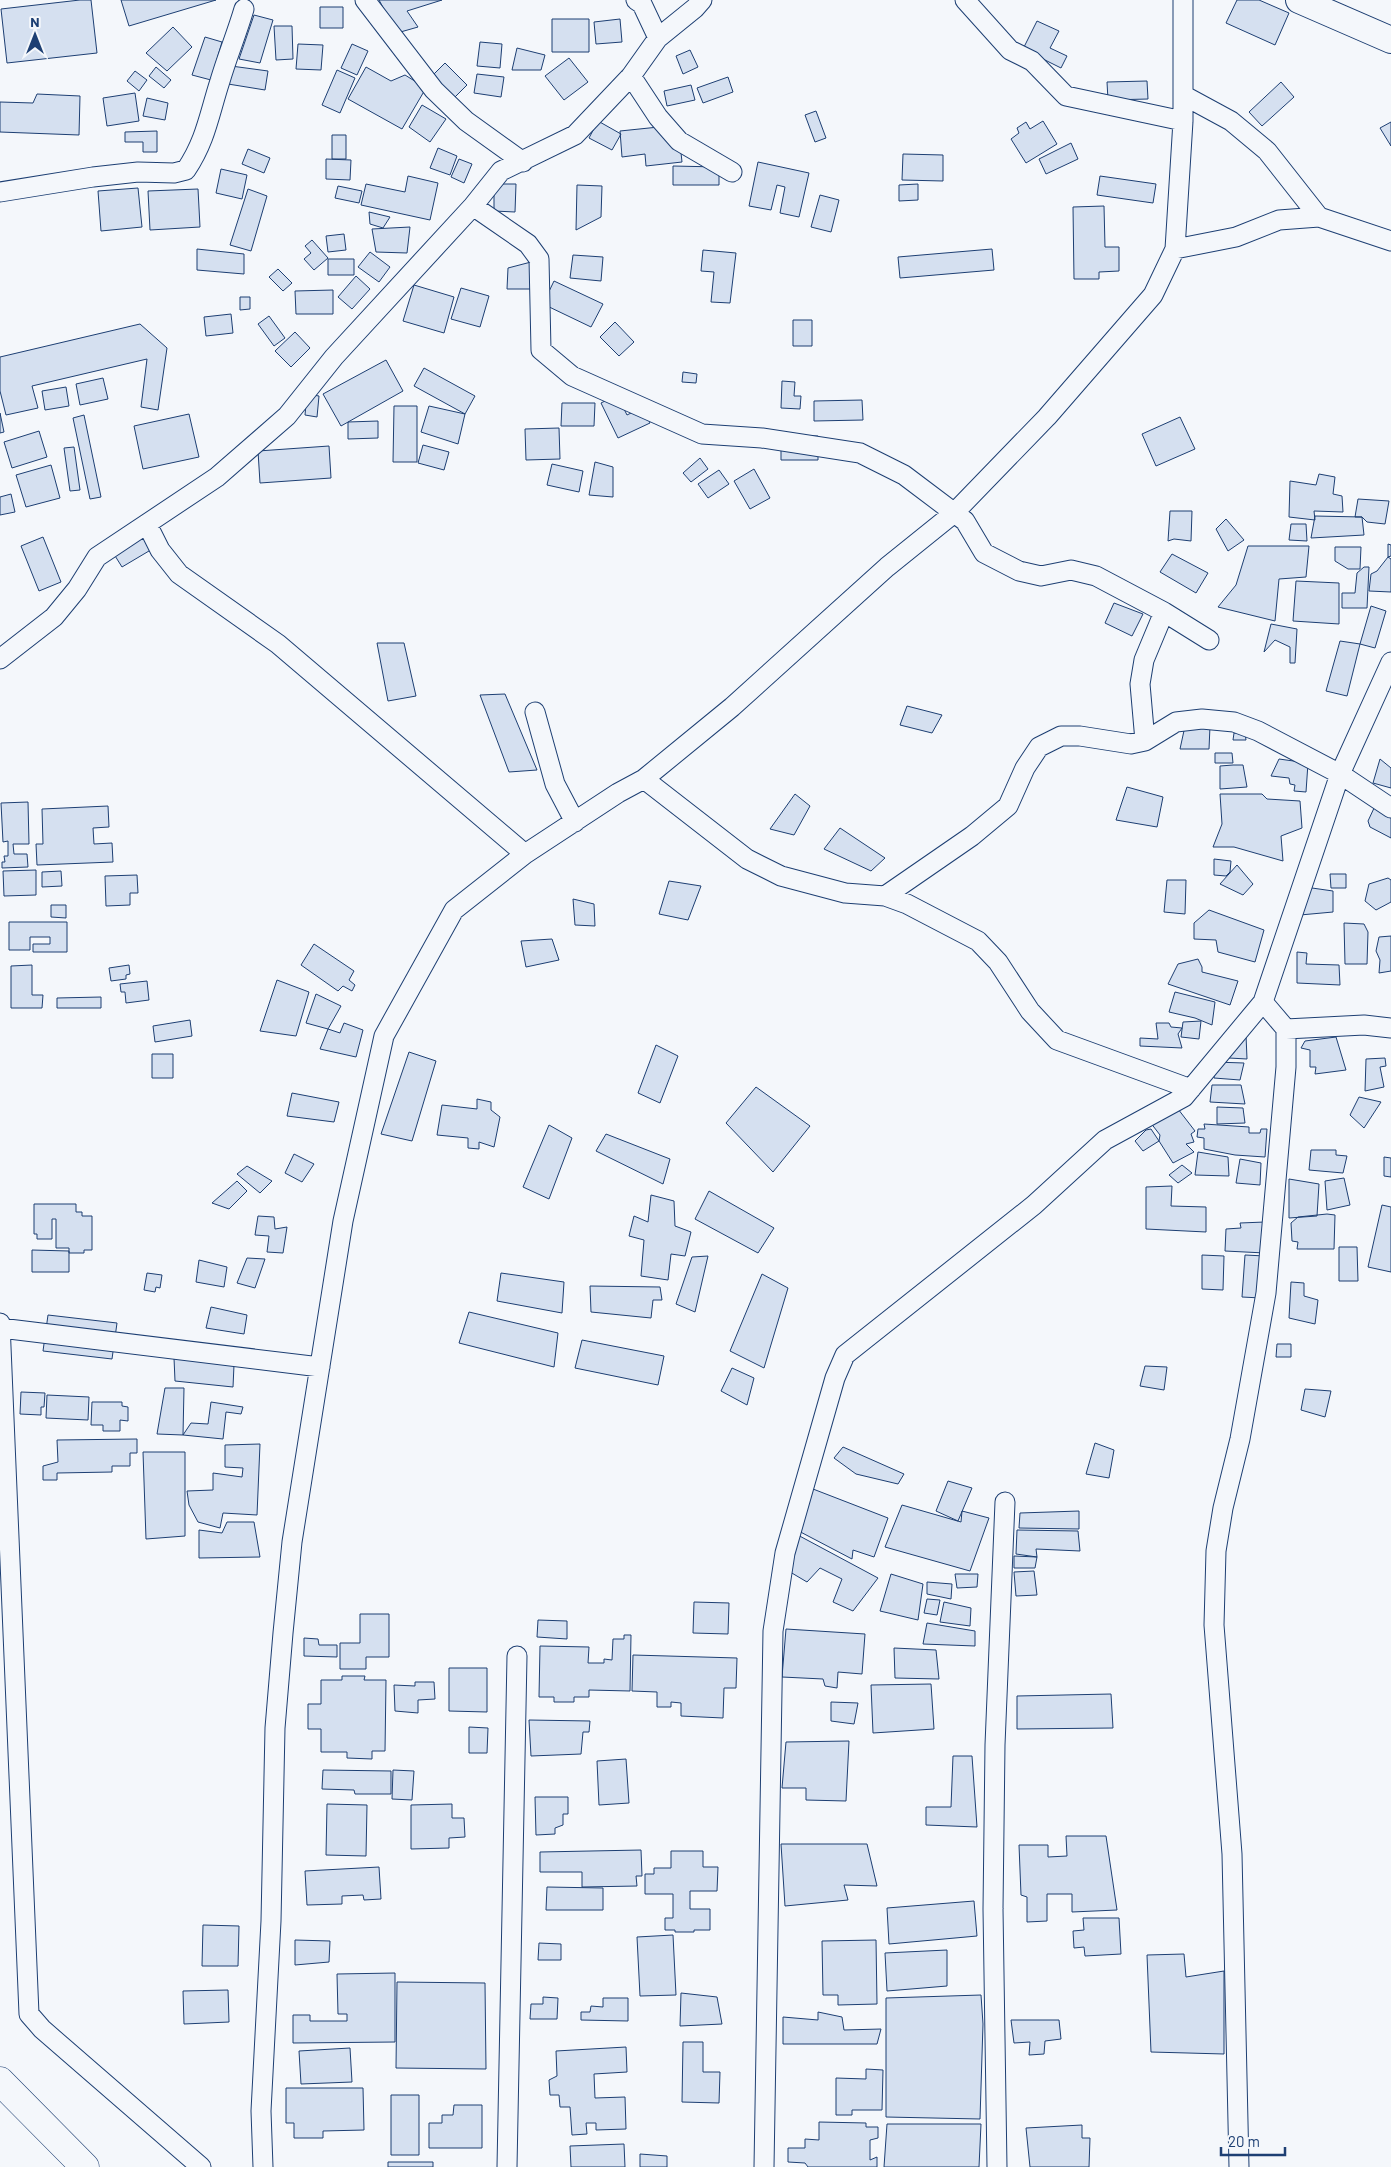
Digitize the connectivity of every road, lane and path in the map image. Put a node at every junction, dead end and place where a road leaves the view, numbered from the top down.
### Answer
1 (365, 0) edge
2 (636, 0) edge
3 (702, 0) edge
4 (965, 0) edge
5 (1183, 0) edge
6 (1299, 0) edge
7 (244, 8) dead end
8 (658, 38) junction
9 (1391, 40) edge
10 (631, 76) junction
11 (1183, 95) junction
12 (1183, 122) junction
13 (523, 162) junction
14 (732, 172) dead end
15 (0, 192) edge
16 (473, 206) junction
17 (1319, 217) junction
18 (1391, 241) edge
19 (1175, 249) junction
20 (954, 513) junction
21 (147, 524) junction
22 (1164, 612) junction
23 (1209, 640) dead end
24 (0, 659) edge
25 (1391, 662) edge
26 (535, 712) dead end
27 (1145, 741) junction
28 (1340, 774) junction
29 (644, 779) junction
30 (1391, 808) edge
31 (575, 822) junction
32 (525, 854) junction
33 (885, 896) junction
34 (1263, 1002) junction
35 (1391, 1028) edge
36 (1286, 1029) junction
37 (1191, 1089) junction
38 (0, 1323) edge
39 (0, 1328) edge
40 (320, 1368) junction
41 (1005, 1502) dead end
42 (517, 1656) dead end
43 (0, 2081) edge
44 (85, 2167) edge
45 (201, 2167) edge
46 (264, 2167) edge
47 (507, 2167) edge
48 (764, 2167) edge
49 (996, 2167) edge
50 (1239, 2167) edge

1 - 13 street
2 - 8 street
3 - 8 street
4 - 12 street
5 - 11 street
6 - 9 main road
7 - 15 street
8 - 10 street
10 - 13 street
10 - 14 street
11 - 12 street
11 - 17 street
12 - 19 street
13 - 16 street
16 - 20 street
16 - 21 street
17 - 18 street
17 - 19 street
19 - 20 street
20 - 22 street
20 - 29 street
21 - 24 street
21 - 32 street
22 - 23 street
22 - 27 street
25 - 28 street
26 - 31 street
27 - 28 street
27 - 33 street
28 - 30 street
28 - 34 street
29 - 31 street
29 - 33 street
31 - 32 street
32 - 40 street
33 - 37 street
34 - 36 street
34 - 37 street
35 - 36 street
36 - 50 street
37 - 48 street
38 - 39 street
39 - 40 street
39 - 45 street
40 - 46 street
41 - 49 street
42 - 47 street
43 - 44 main road

